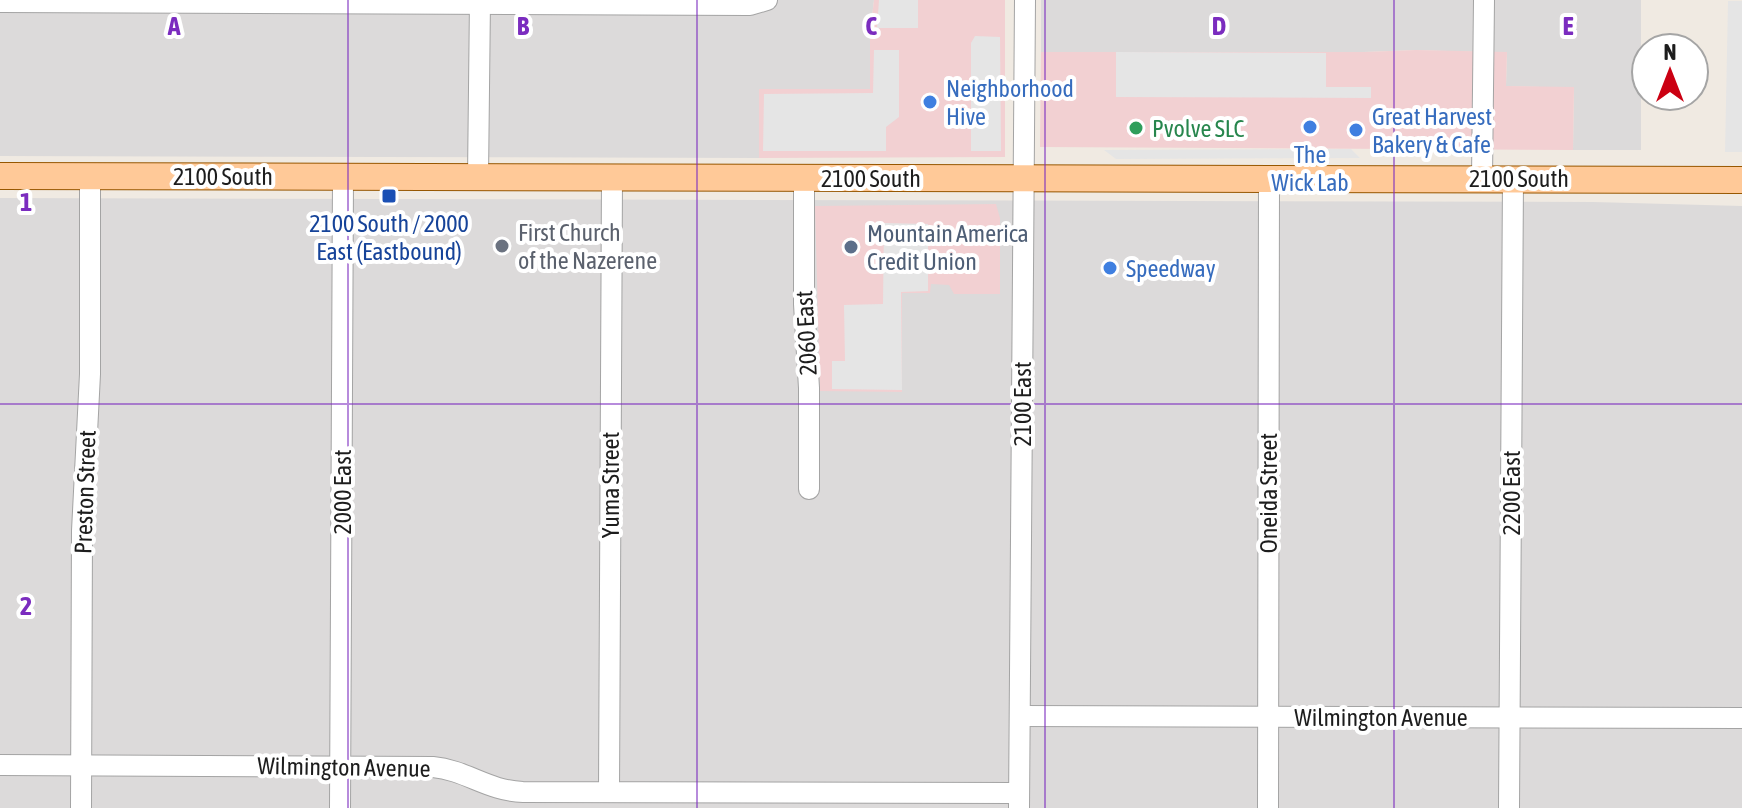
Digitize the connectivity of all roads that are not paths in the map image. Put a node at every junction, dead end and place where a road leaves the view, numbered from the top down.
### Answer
1 (1025, 0) edge
2 (1484, 0) edge
3 (0, 2) edge
4 (480, 2) edge
5 (759, 2) edge
6 (0, 176) edge
7 (90, 176) junction
8 (343, 177) junction
9 (478, 177) junction
10 (1024, 177) junction
11 (1269, 177) junction
12 (612, 178) junction
13 (804, 178) junction
14 (1482, 178) junction
15 (1513, 178) junction
16 (1742, 180) edge
17 (809, 489) dead end
18 (1020, 716) junction
19 (1268, 717) junction
20 (1510, 717) junction
21 (1742, 718) edge
22 (0, 765) edge
23 (81, 765) junction
24 (341, 766) junction
25 (609, 792) junction
26 (1019, 801) edge
27 (81, 808) edge
28 (340, 808) edge
29 (1268, 808) edge
30 (1509, 808) edge

1 - 10 street, 2100 East
2 - 14 street
3 - 4 street
4 - 5 street
4 - 9 street
6 - 7 main road, 2100 South
7 - 8 main road, 2100 South
7 - 23 street, Preston Street
8 - 9 main road, 2100 South
8 - 24 street, 2000 East
9 - 12 main road, 2100 South
10 - 11 main road, 2100 South
10 - 13 main road, 2100 South
10 - 18 street, 2100 East
11 - 14 main road, 2100 South
11 - 19 street, Oneida Street
12 - 13 main road, 2100 South
12 - 25 street, Yuma Street
13 - 17 street, 2060 East
14 - 15 main road, 2100 South
15 - 16 main road, 2100 South
15 - 20 street, 2200 East
18 - 19 street, Wilmington Avenue
18 - 26 street, 2100 East
19 - 20 street, Wilmington Avenue
19 - 29 street, Oneida Street
20 - 21 street, Wilmington Avenue
20 - 30 street, 2200 East
22 - 23 street, Wilmington Avenue
23 - 24 street, Wilmington Avenue
23 - 27 street, Preston Street
24 - 25 street, Wilmington Avenue
24 - 28 street, 2000 East
25 - 26 street, Wilmington Avenue

